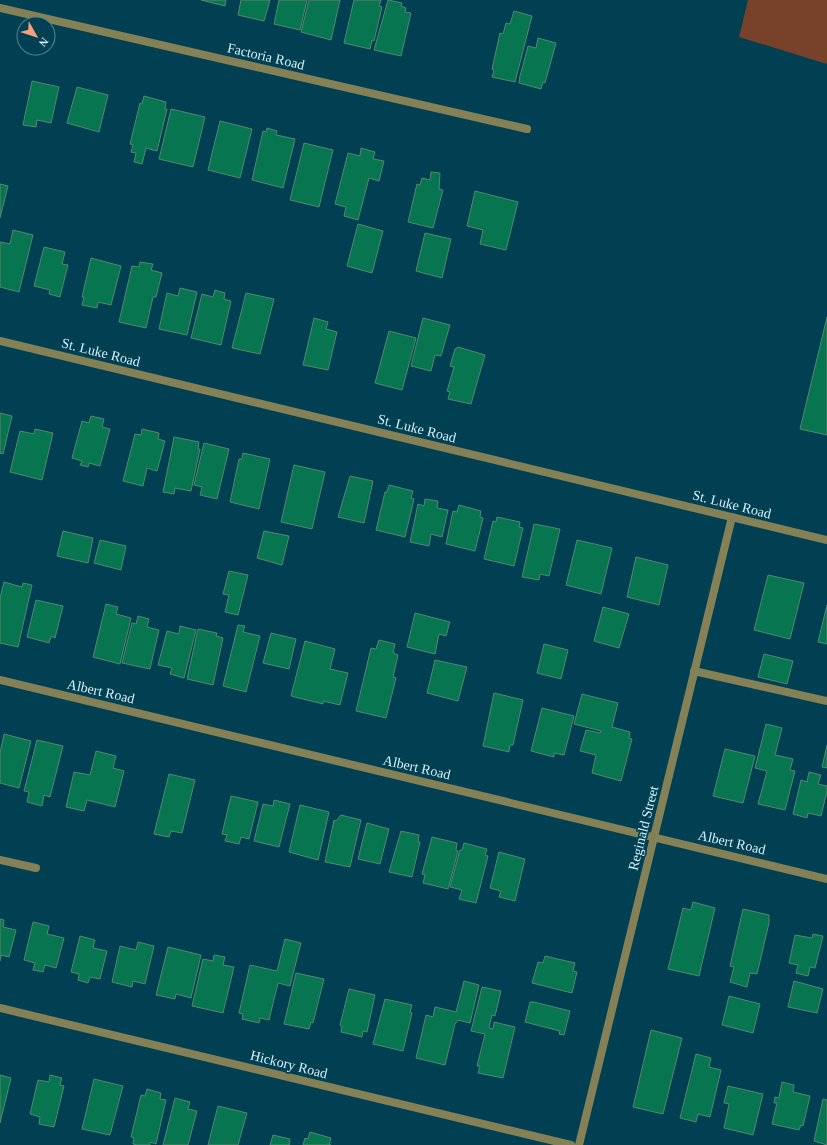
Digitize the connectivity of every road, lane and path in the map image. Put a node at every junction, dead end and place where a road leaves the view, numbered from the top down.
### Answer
1 (0, 8) edge
2 (527, 129) dead end
3 (0, 341) edge
4 (732, 517) junction
5 (827, 540) edge
6 (694, 671) junction
7 (0, 680) edge
8 (827, 701) edge
9 (654, 837) junction
10 (0, 860) edge
11 (36, 868) dead end
12 (827, 878) edge
13 (0, 1008) edge
14 (571, 1145) edge
15 (579, 1145) edge

1 - 2 street, Factoria Road
3 - 4 street, St. Luke Road
4 - 5 street, St. Luke Road
4 - 6 street, Reginald Street
6 - 8 street
6 - 9 street, Reginald Street
7 - 9 street, Albert Road
9 - 12 street, Albert Road
9 - 15 street, Reginald Street
10 - 11 street
13 - 14 street, Hickory Road

